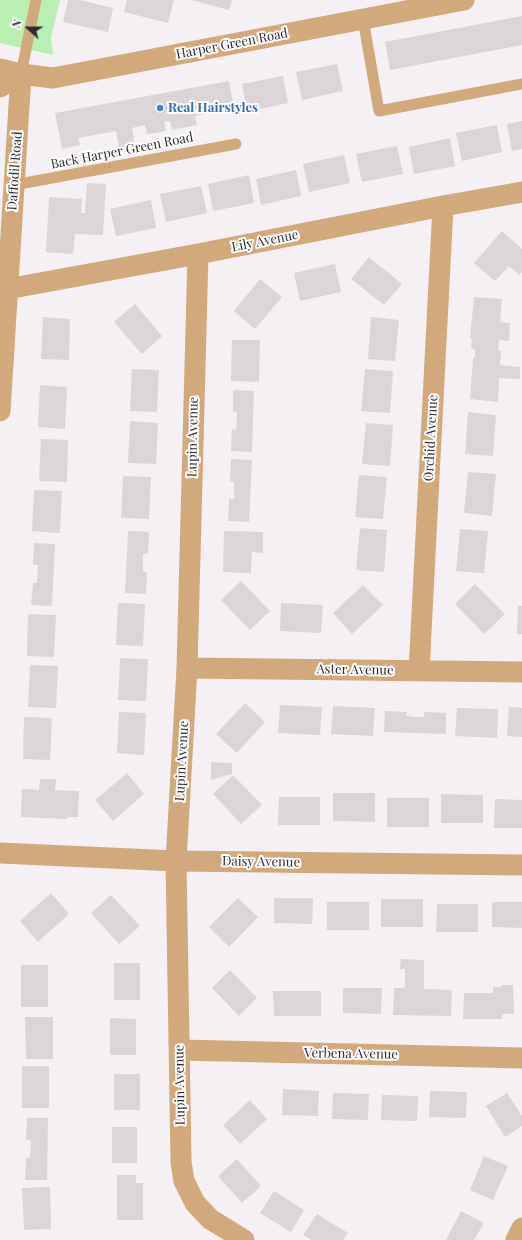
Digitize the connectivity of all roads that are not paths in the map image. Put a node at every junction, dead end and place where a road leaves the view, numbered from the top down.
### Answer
1 (36, 0) edge
2 (464, 0) edge
3 (363, 19) junction
4 (0, 69) edge
5 (21, 74) junction
6 (522, 84) edge
7 (0, 87) edge
8 (236, 144) dead end
9 (14, 185) junction
10 (522, 192) edge
11 (443, 206) junction
12 (198, 254) junction
13 (7, 289) junction
14 (1, 370) edge
15 (0, 411) edge
16 (187, 668) junction
17 (419, 670) junction
18 (522, 672) edge
19 (0, 853) edge
20 (176, 861) junction
21 (522, 865) edge
22 (180, 1050) junction
23 (522, 1058) edge
24 (522, 1228) edge
25 (244, 1240) edge
26 (516, 1240) edge

1 - 5 lane
2 - 3 street, Harper Green Road
3 - 5 street, Harper Green Road
3 - 6 lane
4 - 5 street, Harper Green Road
5 - 7 street
5 - 9 street, Daffodil Road
8 - 9 lane, Back Harper Green Road
9 - 13 street, Daffodil Road
10 - 11 street, Lily Avenue
11 - 12 street, Lily Avenue
11 - 17 street, Orchid Avenue
12 - 13 street, Lily Avenue
12 - 16 street, Lupin Avenue
13 - 14 street, Daffodil Road
14 - 15 street, Daffodil Road
16 - 17 street, Aster Avenue
16 - 20 street, Lupin Avenue
17 - 18 street, Aster Avenue
19 - 20 street, Daisy Avenue
20 - 21 street, Daisy Avenue
20 - 22 street, Lupin Avenue
22 - 23 street, Verbena Avenue
22 - 25 street, Lupin Avenue
24 - 26 street

